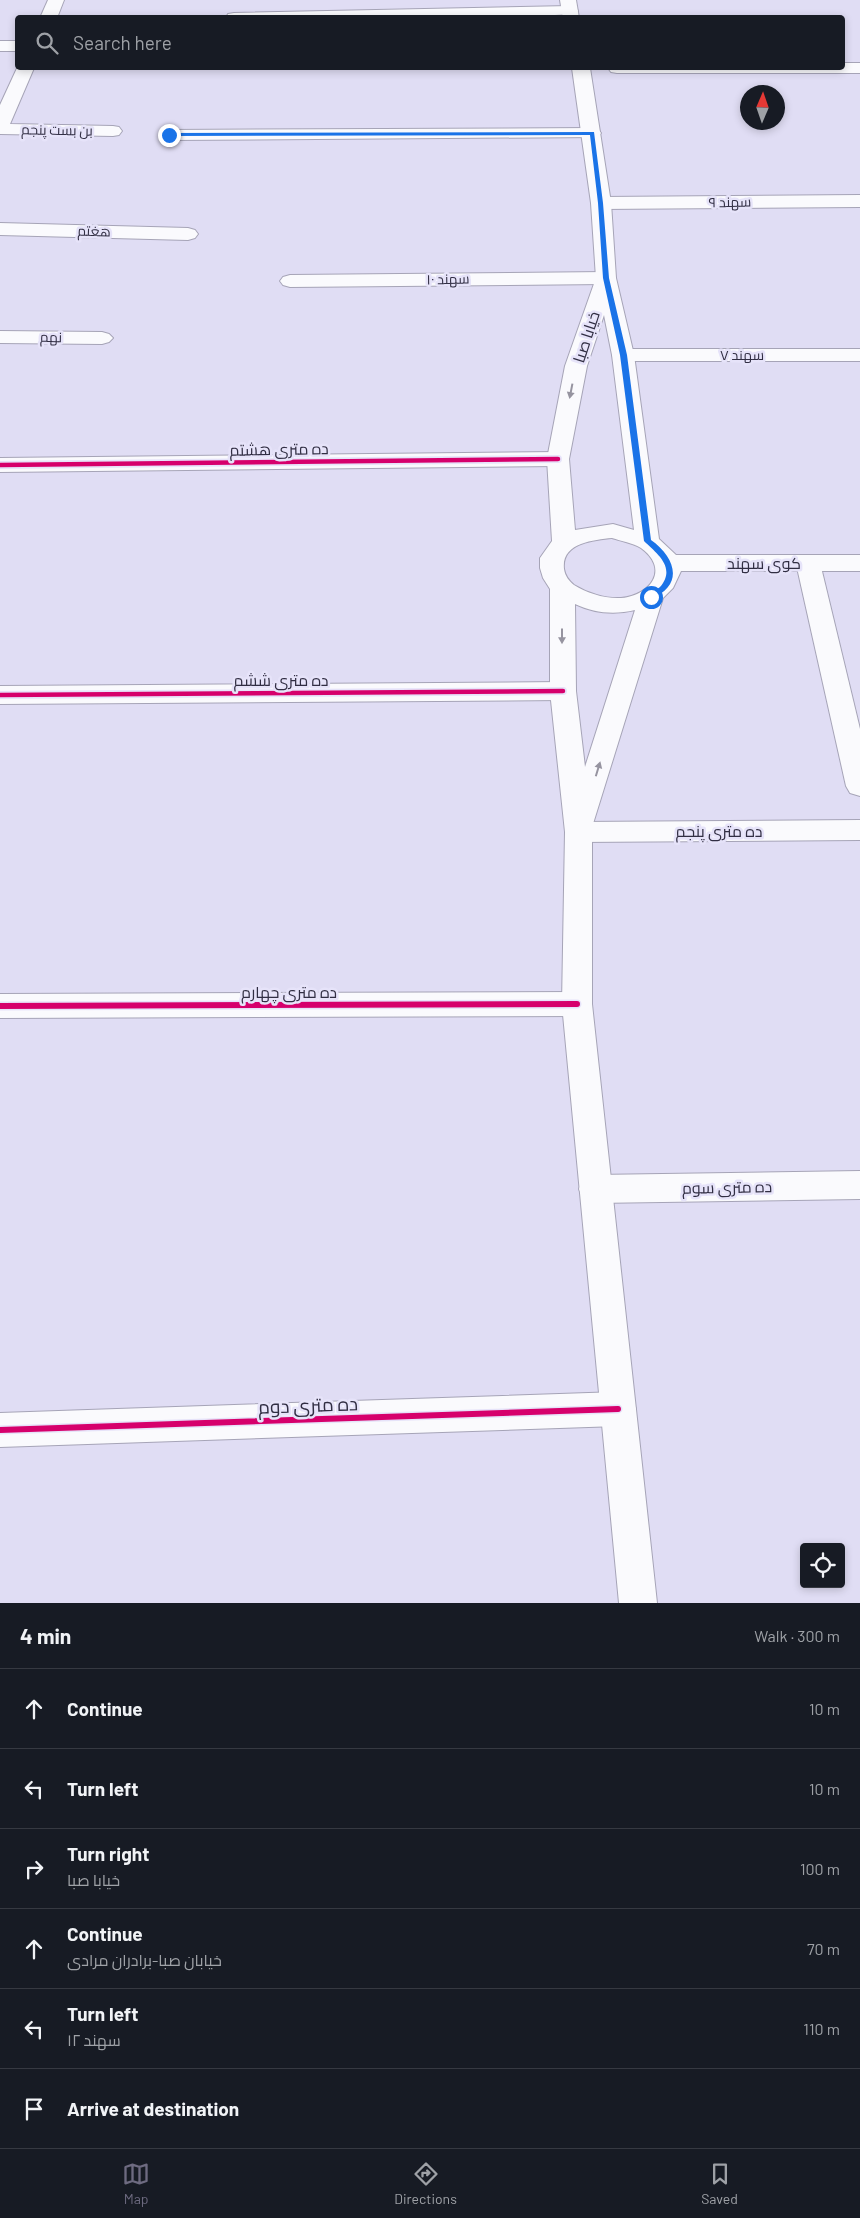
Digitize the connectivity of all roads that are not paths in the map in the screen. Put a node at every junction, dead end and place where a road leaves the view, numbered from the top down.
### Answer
1 (56, 0) edge
2 (570, 10) edge
3 (49, 15) edge
4 (360, 15) edge
5 (0, 46) edge
6 (15, 46) edge
7 (845, 68) edge
8 (860, 68) edge
9 (24, 70) edge
10 (582, 70) edge
11 (0, 126) edge
12 (0, 129) edge
13 (113, 131) dead end
14 (592, 134) junction
15 (169, 135) dead end
16 (860, 201) edge
17 (601, 203) junction
18 (0, 229) edge
19 (188, 234) dead end
20 (606, 278) junction
21 (290, 281) dead end
22 (0, 337) edge
23 (102, 338) dead end
24 (623, 355) junction
25 (860, 355) edge
26 (558, 459) junction
27 (0, 464) edge
28 (648, 541) junction
29 (564, 544) junction
30 (668, 563) junction
31 (808, 563) junction
32 (860, 563) edge
33 (562, 587) junction
34 (651, 597) junction
35 (563, 691) junction
36 (0, 695) edge
37 (860, 786) edge
38 (860, 830) edge
39 (579, 832) junction
40 (577, 1004) junction
41 (0, 1006) edge
42 (860, 1185) edge
43 (595, 1189) junction
44 (618, 1409) junction
45 (0, 1430) edge
46 (638, 1603) edge

1 - 3 street
2 - 4 street
5 - 6 street
7 - 8 street
9 - 11 street
10 - 14 street
12 - 13 street, بن بست پنجم
14 - 15 street
14 - 17 street
16 - 17 street, سهند ۹
17 - 20 street
18 - 19 street, هغتم
20 - 21 street, سهند ۱۰
20 - 24 street, خیابا صبا
20 -> 26 street, خیابا صبا
22 - 23 street, نهم
24 - 25 street, سهند ۷
24 - 28 street, خیابا صبا
26 - 27 street, ده متری هشتم
26 - 29 street, خیابا صبا
28 - 29 street
28 - 30 street
29 - 33 street
30 - 31 street, کوی سهند
30 - 34 street
31 - 32 street, کوی سهند
31 - 37 street
33 - 34 street
33 -> 35 street
39 -> 34 street
35 - 36 street, ده متری ششم
35 - 39 street
38 - 39 street, ده متری پنجم
39 - 40 street
40 - 41 street, ده متری چهارم
40 - 43 street
42 - 43 street, ده متری سوم
43 - 44 street
44 - 45 street, ده متری دوم
44 - 46 street

